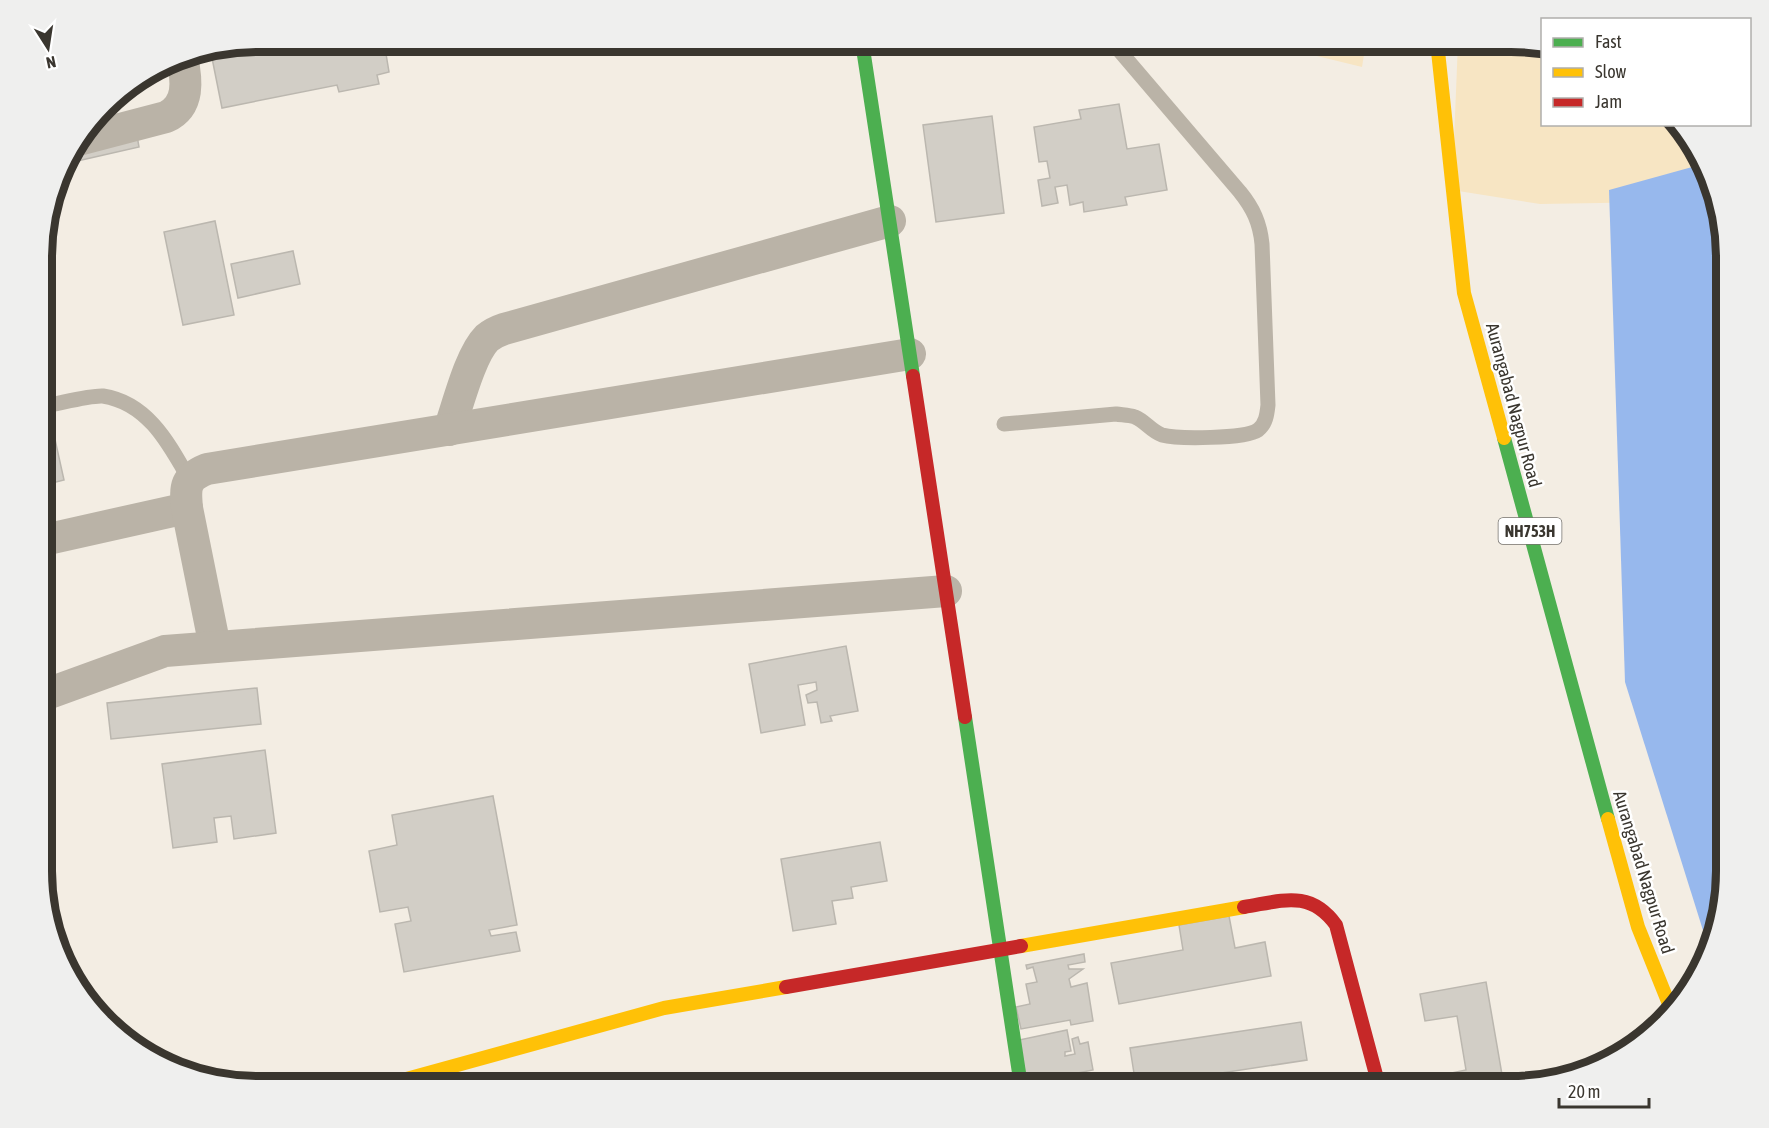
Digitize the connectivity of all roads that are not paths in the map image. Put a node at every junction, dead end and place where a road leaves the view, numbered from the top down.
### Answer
1 (1121, 52) edge
2 (1438, 52) edge
3 (864, 53) edge
4 (183, 66) edge
5 (92, 136) edge
6 (890, 221) junction
7 (910, 354) junction
8 (52, 405) edge
9 (1004, 424) dead end
10 (450, 430) junction
11 (188, 494) junction
12 (52, 537) edge
13 (946, 591) junction
14 (215, 647) junction
15 (52, 692) edge
16 (1002, 950) junction
17 (1668, 1003) edge
18 (1020, 1075) edge
19 (1375, 1075) edge
20 (418, 1076) edge

1 - 9 lane
2 - 17 main road, Aurangabad Nagpur Road / NH753H
3 - 6 main road
4 - 5 street
6 - 7 main road
6 - 10 street
7 - 10 street
7 - 13 main road
8 - 11 lane
10 - 11 street
11 - 12 street
11 - 14 street
13 - 14 street
13 - 16 main road
14 - 15 street
16 - 18 main road
16 - 19 main road
16 - 20 main road

